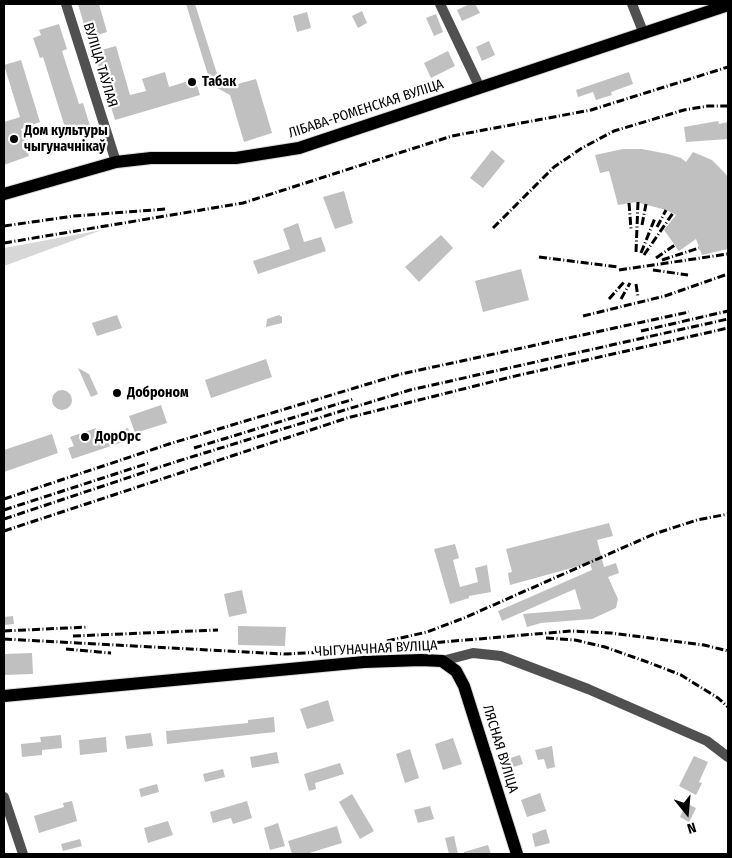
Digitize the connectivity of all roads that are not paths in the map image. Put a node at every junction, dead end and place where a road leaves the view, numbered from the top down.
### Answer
1 (66, 4) edge
2 (440, 4) edge
3 (632, 4) edge
4 (728, 5) edge
5 (644, 34) junction
6 (480, 88) junction
7 (116, 162) junction
8 (4, 194) edge
9 (442, 661) junction
10 (4, 696) edge
11 (728, 756) edge
12 (4, 802) edge
13 (23, 854) edge
14 (517, 854) edge

1 - 7 street, ВУЛІЦА ТАЎЛАЯ
2 - 6 street
3 - 5 street
4 - 5 main road, ЛІБАВА-РОМЕНСКАЯ ВУЛІЦА
5 - 6 main road, ЛІБАВА-РОМЕНСКАЯ ВУЛІЦА
6 - 7 main road, ЛІБАВА-РОМЕНСКАЯ ВУЛІЦА
7 - 8 main road, ЛІБАВА-РОМЕНСКАЯ ВУЛІЦА
9 - 10 main road, ЧЫГУНАЧНАЯ ВУЛІЦА
9 - 11 street, ЧЫГУНАЧНАЯ ВУЛІЦА
9 - 14 main road, ЛЯСНАЯ ВУЛІЦА
12 - 13 street

